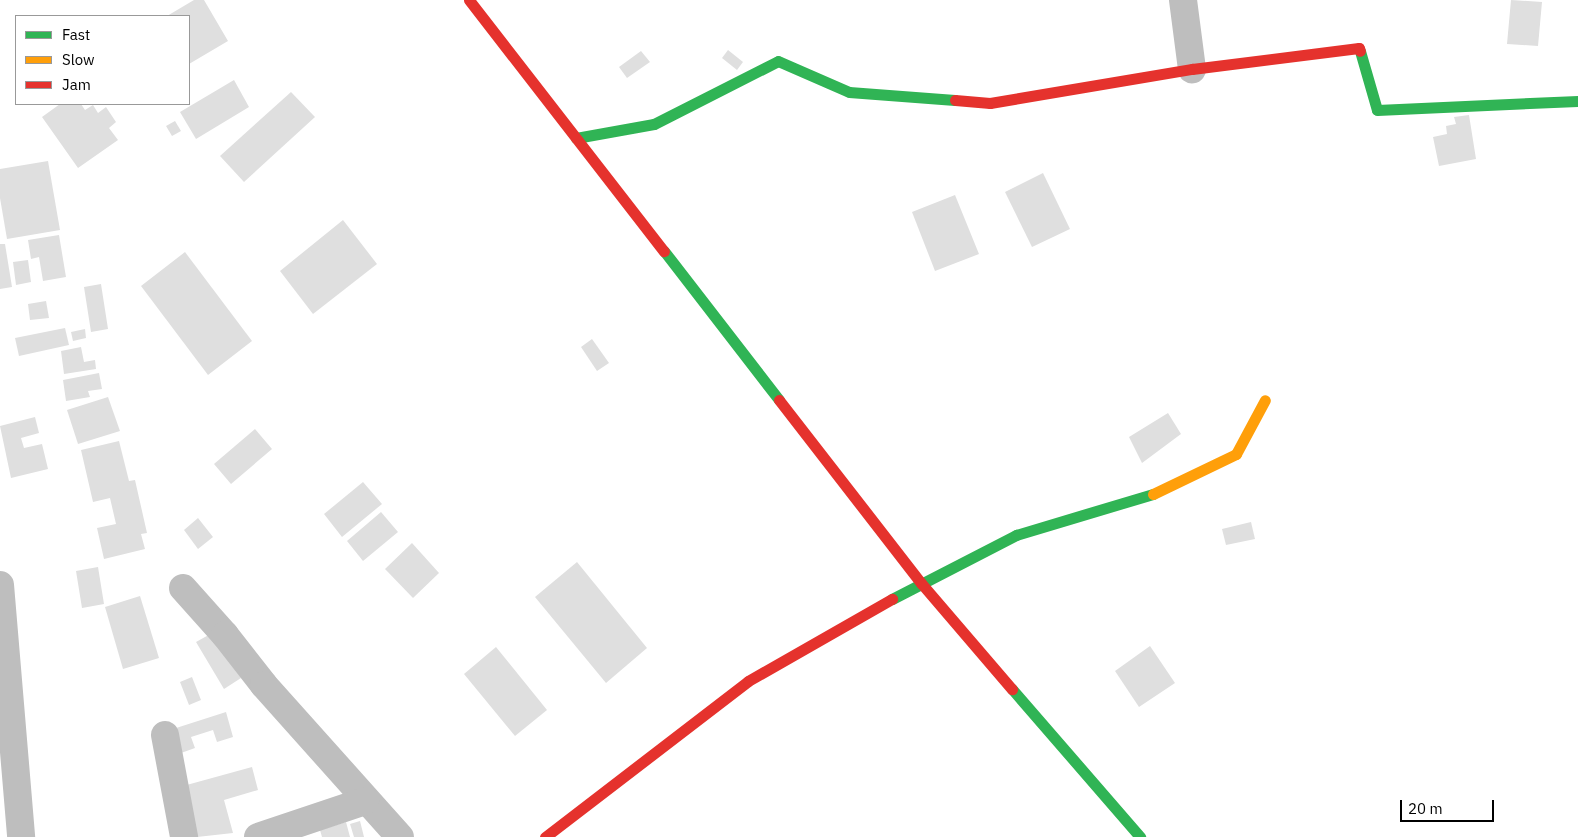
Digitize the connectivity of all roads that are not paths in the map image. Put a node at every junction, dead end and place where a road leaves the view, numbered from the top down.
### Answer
1 (469, 0) edge
2 (1183, 0) edge
3 (1192, 69) junction
4 (1578, 101) edge
5 (576, 138) junction
6 (1266, 400) dead end
7 (921, 583) junction
8 (0, 585) edge
9 (183, 588) dead end
10 (165, 735) dead end
11 (7, 771) edge
12 (365, 801) junction
13 (21, 837) edge
14 (184, 837) edge
15 (258, 837) edge
16 (400, 837) edge
17 (545, 837) edge
18 (1140, 837) edge

1 - 5 main road
2 - 3 street
3 - 4 main road
3 - 5 main road
5 - 7 main road
6 - 7 main road
7 - 17 main road
7 - 18 main road
8 - 11 street
9 - 12 street
10 - 14 street
11 - 13 street
12 - 15 street
12 - 16 street

